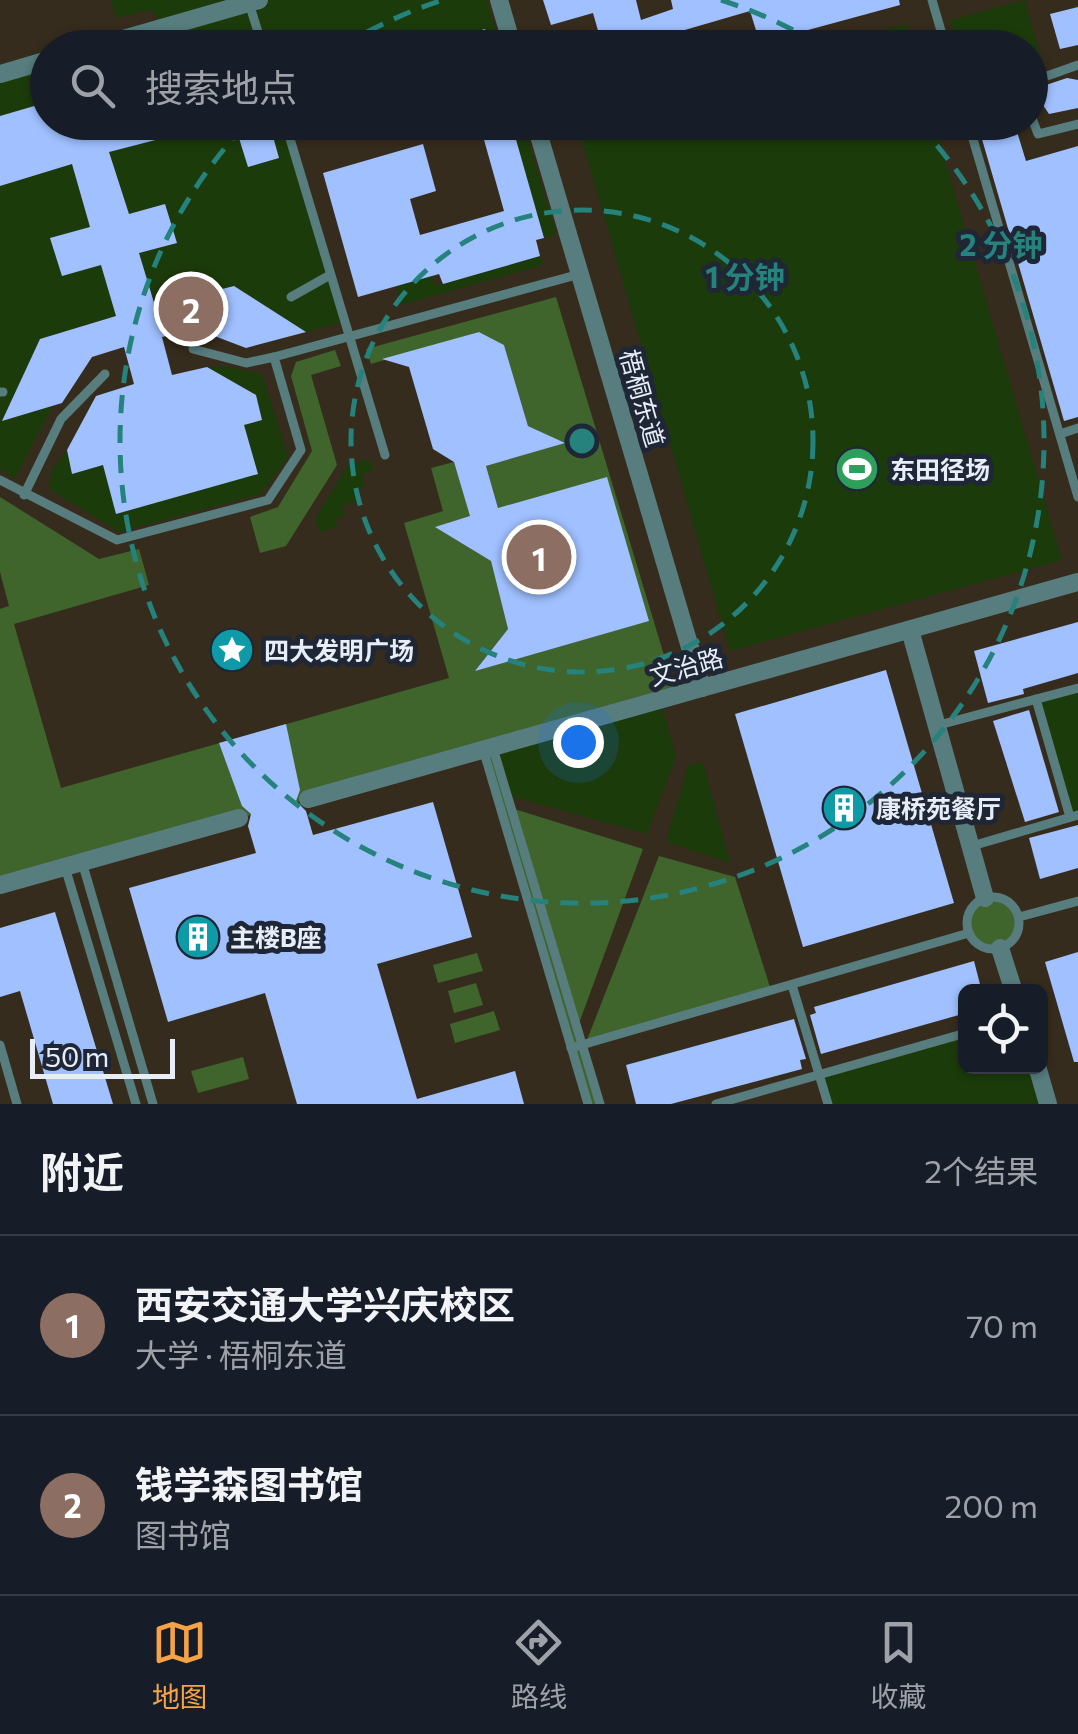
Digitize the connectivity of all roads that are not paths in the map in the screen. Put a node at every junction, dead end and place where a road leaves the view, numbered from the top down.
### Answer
1 (499, 0) edge
2 (932, 0) edge
3 (254, 1) edge
4 (154, 30) edge
5 (260, 30) edge
6 (508, 30) edge
7 (941, 30) edge
8 (30, 65) edge
9 (1078, 65) edge
10 (0, 74) edge
11 (1048, 76) edge
12 (1078, 124) edge
13 (1048, 132) edge
14 (290, 140) edge
15 (540, 140) edge
16 (973, 140) edge
17 (580, 274) junction
18 (330, 276) junction
19 (291, 297) dead end
20 (348, 336) junction
21 (193, 349) dead end
22 (274, 357) junction
23 (105, 374) dead end
24 (1078, 428) edge
25 (1060, 434) junction
26 (384, 454) dead end
27 (0, 480) edge
28 (24, 495) junction
29 (1078, 497) edge
30 (1078, 582) edge
31 (910, 630) junction
32 (702, 688) junction
33 (1078, 688) edge
34 (1036, 700) junction
35 (939, 725) junction
36 (488, 748) junction
37 (308, 799) dead end
38 (1074, 816) edge
39 (239, 818) dead end
40 (972, 846) junction
41 (74, 865) junction
42 (0, 886) edge
43 (985, 898) junction
44 (1078, 901) edge
45 (1018, 917) junction
46 (969, 934) junction
47 (1000, 948) junction
48 (792, 984) junction
49 (1011, 984) edge
50 (958, 1035) edge
51 (0, 1044) edge
52 (583, 1044) junction
53 (571, 1048) junction
54 (1039, 1074) edge
55 (819, 1075) junction
56 (17, 1104) edge
57 (136, 1104) edge
58 (153, 1104) edge
59 (588, 1104) edge
60 (600, 1104) edge
61 (716, 1104) edge
62 (828, 1104) edge
63 (1048, 1104) edge

1 - 6 street
2 - 7 lane
3 - 4 street
3 - 5 lane
8 - 10 street
9 - 11 lane
12 - 13 lane
14 - 18 lane
15 - 17 street, 梧桐东道
16 - 25 lane
17 - 20 lane
17 - 32 street, 梧桐东道
18 - 19 lane
18 - 20 lane
20 - 22 lane
20 - 26 lane
21 - 22 lane
22 - 28 lane
23 - 28 lane
24 - 25 lane
25 - 29 lane
27 - 28 lane
30 - 31 street, 文治路
31 - 32 street, 文治路
31 - 35 street
32 - 36 street, 文治路
33 - 34 lane
34 - 35 lane
34 - 38 lane
35 - 40 street
36 - 37 street, 文治路
36 - 52 lane
36 - 53 lane
38 - 40 lane
39 - 41 street
40 - 43 street
41 - 42 street
41 - 57 lane
41 - 58 lane
43 - 45 lane
43 - 46 lane
44 - 45 lane
45 - 47 lane
46 - 47 lane
46 - 48 lane
47 - 49 street
48 - 52 lane
48 - 55 lane
50 - 55 lane
51 - 56 lane
52 - 53 lane
52 - 60 lane
53 - 59 lane
54 - 63 street
55 - 61 lane
55 - 62 lane

